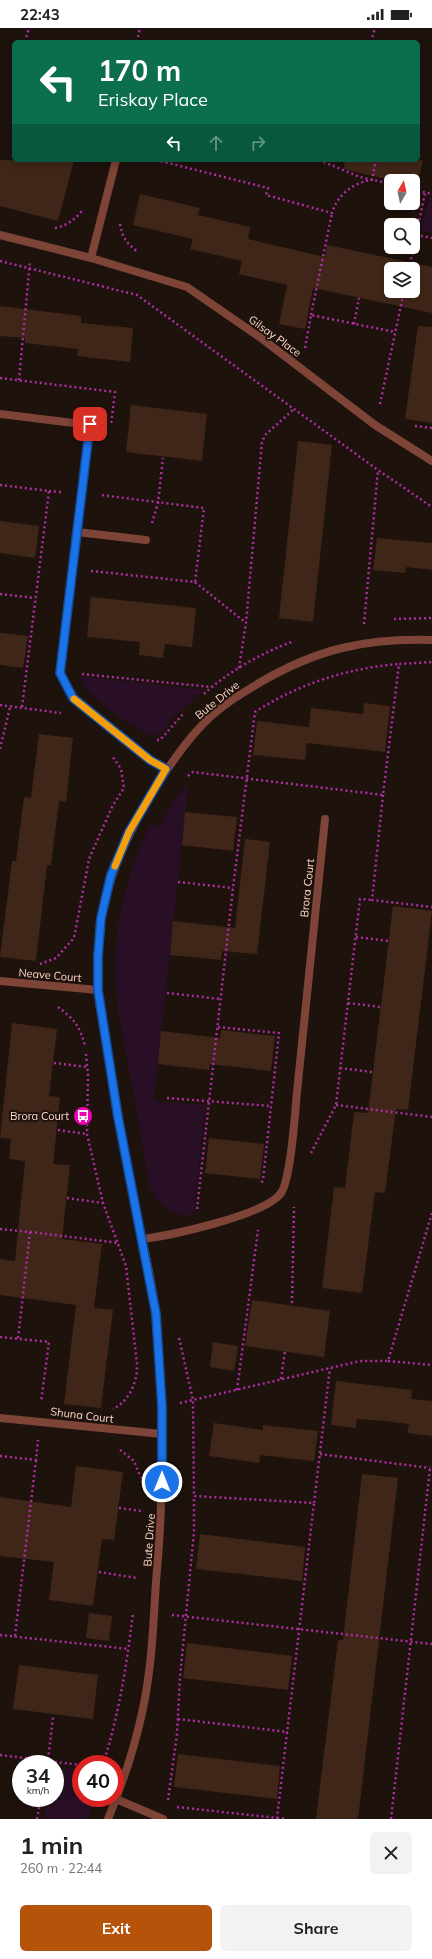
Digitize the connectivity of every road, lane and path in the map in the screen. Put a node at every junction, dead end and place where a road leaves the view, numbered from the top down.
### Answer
1 (29, 28) edge
2 (140, 28) edge
3 (375, 28) edge
4 (26, 40) edge
5 (137, 40) edge
6 (372, 40) edge
7 (115, 162) edge
8 (164, 162) edge
9 (324, 162) edge
10 (376, 162) edge
11 (372, 180) junction
12 (384, 183) edge
13 (420, 192) edge
14 (425, 193) junction
15 (432, 194) edge
16 (84, 209) dead end
17 (332, 212) junction
18 (420, 218) edge
19 (120, 220) dead end
20 (51, 228) dead end
21 (0, 235) edge
22 (420, 236) edge
23 (432, 238) edge
24 (35, 244) junction
25 (142, 253) dead end
26 (91, 258) junction
27 (0, 261) edge
28 (29, 268) junction
29 (359, 298) dead end
30 (402, 298) edge
31 (311, 315) junction
32 (354, 324) junction
33 (395, 332) junction
34 (298, 345) dead end
35 (19, 380) dead end
36 (294, 408) junction
37 (0, 414) edge
38 (375, 425) junction
39 (163, 458) dead end
40 (432, 461) edge
41 (378, 470) junction
42 (0, 485) edge
43 (49, 491) junction
44 (65, 493) dead end
45 (432, 507) edge
46 (77, 532) junction
47 (146, 540) joint
48 (195, 582) dead end
49 (0, 594) edge
50 (35, 598) junction
51 (246, 623) junction
52 (364, 624) dead end
53 (432, 640) edge
54 (432, 662) edge
55 (399, 664) junction
56 (239, 669) dead end
57 (0, 705) edge
58 (10, 707) junction
59 (22, 708) junction
60 (67, 717) dead end
61 (0, 749) edge
62 (112, 756) dead end
63 (166, 769) junction
64 (247, 779) junction
65 (183, 780) dead end
66 (383, 795) junction
67 (325, 819) dead end
68 (178, 882) dead end
69 (233, 888) junction
70 (372, 900) junction
71 (432, 907) edge
72 (356, 937) junction
73 (388, 941) dead end
74 (37, 965) dead end
75 (0, 981) edge
76 (98, 990) junction
77 (167, 993) dead end
78 (221, 999) junction
79 (348, 1003) junction
80 (53, 1004) dead end
81 (380, 1007) dead end
82 (218, 1027) junction
83 (54, 1063) dead end
84 (87, 1067) junction
85 (340, 1068) junction
86 (372, 1072) dead end
87 (167, 1098) dead end
88 (210, 1101) junction
89 (336, 1105) junction
90 (271, 1106) junction
91 (432, 1117) edge
92 (58, 1130) dead end
93 (87, 1134) junction
94 (308, 1158) dead end
95 (259, 1188) dead end
96 (67, 1198) dead end
97 (294, 1200) dead end
98 (103, 1203) junction
99 (204, 1210) dead end
100 (432, 1213) edge
101 (259, 1223) dead end
102 (0, 1229) edge
103 (30, 1232) junction
104 (142, 1239) junction
105 (119, 1243) junction
106 (292, 1303) dead end
107 (178, 1334) dead end
108 (0, 1337) edge
109 (18, 1339) junction
110 (285, 1352) dead end
111 (388, 1361) junction
112 (432, 1365) edge
113 (330, 1368) junction
114 (281, 1379) junction
115 (236, 1390) junction
116 (193, 1400) junction
117 (41, 1405) dead end
118 (162, 1407) junction
119 (111, 1410) dead end
120 (0, 1418) edge
121 (162, 1434) junction
122 (38, 1436) dead end
123 (118, 1449) dead end
124 (320, 1454) junction
125 (0, 1456) edge
126 (36, 1460) junction
127 (431, 1468) edge
128 (142, 1480) dead end
129 (194, 1496) junction
130 (141, 1504) dead end
131 (314, 1504) junction
132 (119, 1508) dead end
133 (142, 1511) junction
134 (142, 1516) dead end
135 (137, 1571) dead end
136 (99, 1572) dead end
137 (137, 1578) junction
138 (136, 1586) dead end
139 (133, 1610) dead end
140 (154, 1613) junction
141 (186, 1616) junction
142 (300, 1629) junction
143 (0, 1635) edge
144 (15, 1636) junction
145 (410, 1642) junction
146 (432, 1644) edge
147 (129, 1649) junction
148 (53, 1716) dead end
149 (178, 1719) junction
150 (288, 1732) junction
151 (0, 1755) edge
152 (48, 1755) edge
153 (106, 1755) edge
154 (12, 1757) edge
155 (124, 1773) edge
156 (124, 1802) edge
157 (169, 1804) dead end
158 (173, 1806) dead end
159 (39, 1807) edge
160 (113, 1807) edge
161 (278, 1818) junction
162 (37, 1819) edge
163 (108, 1819) edge
164 (163, 1819) edge
165 (287, 1819) edge
166 (391, 1819) edge

1 - 4 path
2 - 5 path
3 - 6 path
7 - 26 street
8 - 17 path
9 - 11 path
10 - 11 path
11 - 12 path
11 - 17 path
13 - 14 path
14 - 15 path
14 - 18 path
16 - 20 path
17 - 31 path
19 - 25 path
21 - 24 street, Gilsay Place
22 - 23 path
24 - 26 street, Gilsay Place
24 - 28 path
26 - 38 street, Gilsay Place
27 - 28 path
28 - 35 path
28 - 36 path
29 - 32 path
30 - 33 path
31 - 32 path
31 - 34 path
32 - 33 path
33 - 38 path
36 - 41 path
36 - 51 path
37 - 46 street
38 - 40 street, Gilsay Place
39 - 47 path
41 - 45 path
41 - 52 path
42 - 43 path
43 - 44 path
43 - 50 path
46 - 47 street
46 - 63 street
48 - 51 path
49 - 50 path
50 - 59 path
51 - 56 path
53 - 63 street, Bute Drive
54 - 55 path
55 - 64 path
55 - 66 path
57 - 58 path
58 - 59 path
58 - 61 path
59 - 60 path
62 - 74 path
63 - 76 street, Bute Drive
64 - 65 path
64 - 66 path
64 - 69 path
66 - 70 path
67 - 104 street, Brora Court
68 - 69 path
69 - 78 path
70 - 71 path
70 - 72 path
72 - 73 path
72 - 79 path
75 - 76 street, Neave Court
76 - 104 street, Bute Drive
77 - 78 path
78 - 82 path
79 - 81 path
79 - 85 path
80 - 84 path
82 - 88 path
82 - 90 path
83 - 84 path
84 - 93 path
85 - 86 path
85 - 89 path
87 - 88 path
88 - 90 path
88 - 99 path
89 - 91 path
89 - 94 path
90 - 95 path
92 - 93 path
93 - 98 path
96 - 98 path
97 - 106 path
98 - 105 path
100 - 111 path
101 - 115 path
102 - 103 path
103 - 105 path
103 - 109 path
104 - 118 street, Bute Drive
105 - 119 path
107 - 116 path
108 - 109 path
109 - 117 path
110 - 114 path
111 - 112 path
111 - 113 path
113 - 114 path
113 - 124 path
114 - 115 path
115 - 116 path
116 - 118 path
116 - 129 path
118 - 121 street, Bute Drive
120 - 121 street, Shuna Court
121 - 140 street, Bute Drive
122 - 126 path
123 - 128 path
124 - 127 path
124 - 131 path
125 - 126 path
126 - 144 path
127 - 145 path
129 - 131 path
129 - 141 path
130 - 133 path
131 - 142 path
132 - 133 path
133 - 134 path
135 - 137 path
136 - 137 path
137 - 138 path
139 - 147 path
140 - 141 path
140 - 155 street, Bute Drive
141 - 142 path
141 - 149 path
142 - 145 path
142 - 150 path
143 - 144 path
144 - 147 path
145 - 146 path
145 - 166 path
147 - 153 path
148 - 152 path
149 - 150 path
149 - 157 path
150 - 161 path
151 - 154 path
156 - 164 street
158 - 161 path
159 - 162 path
160 - 163 street, Bute Drive
161 - 165 path

